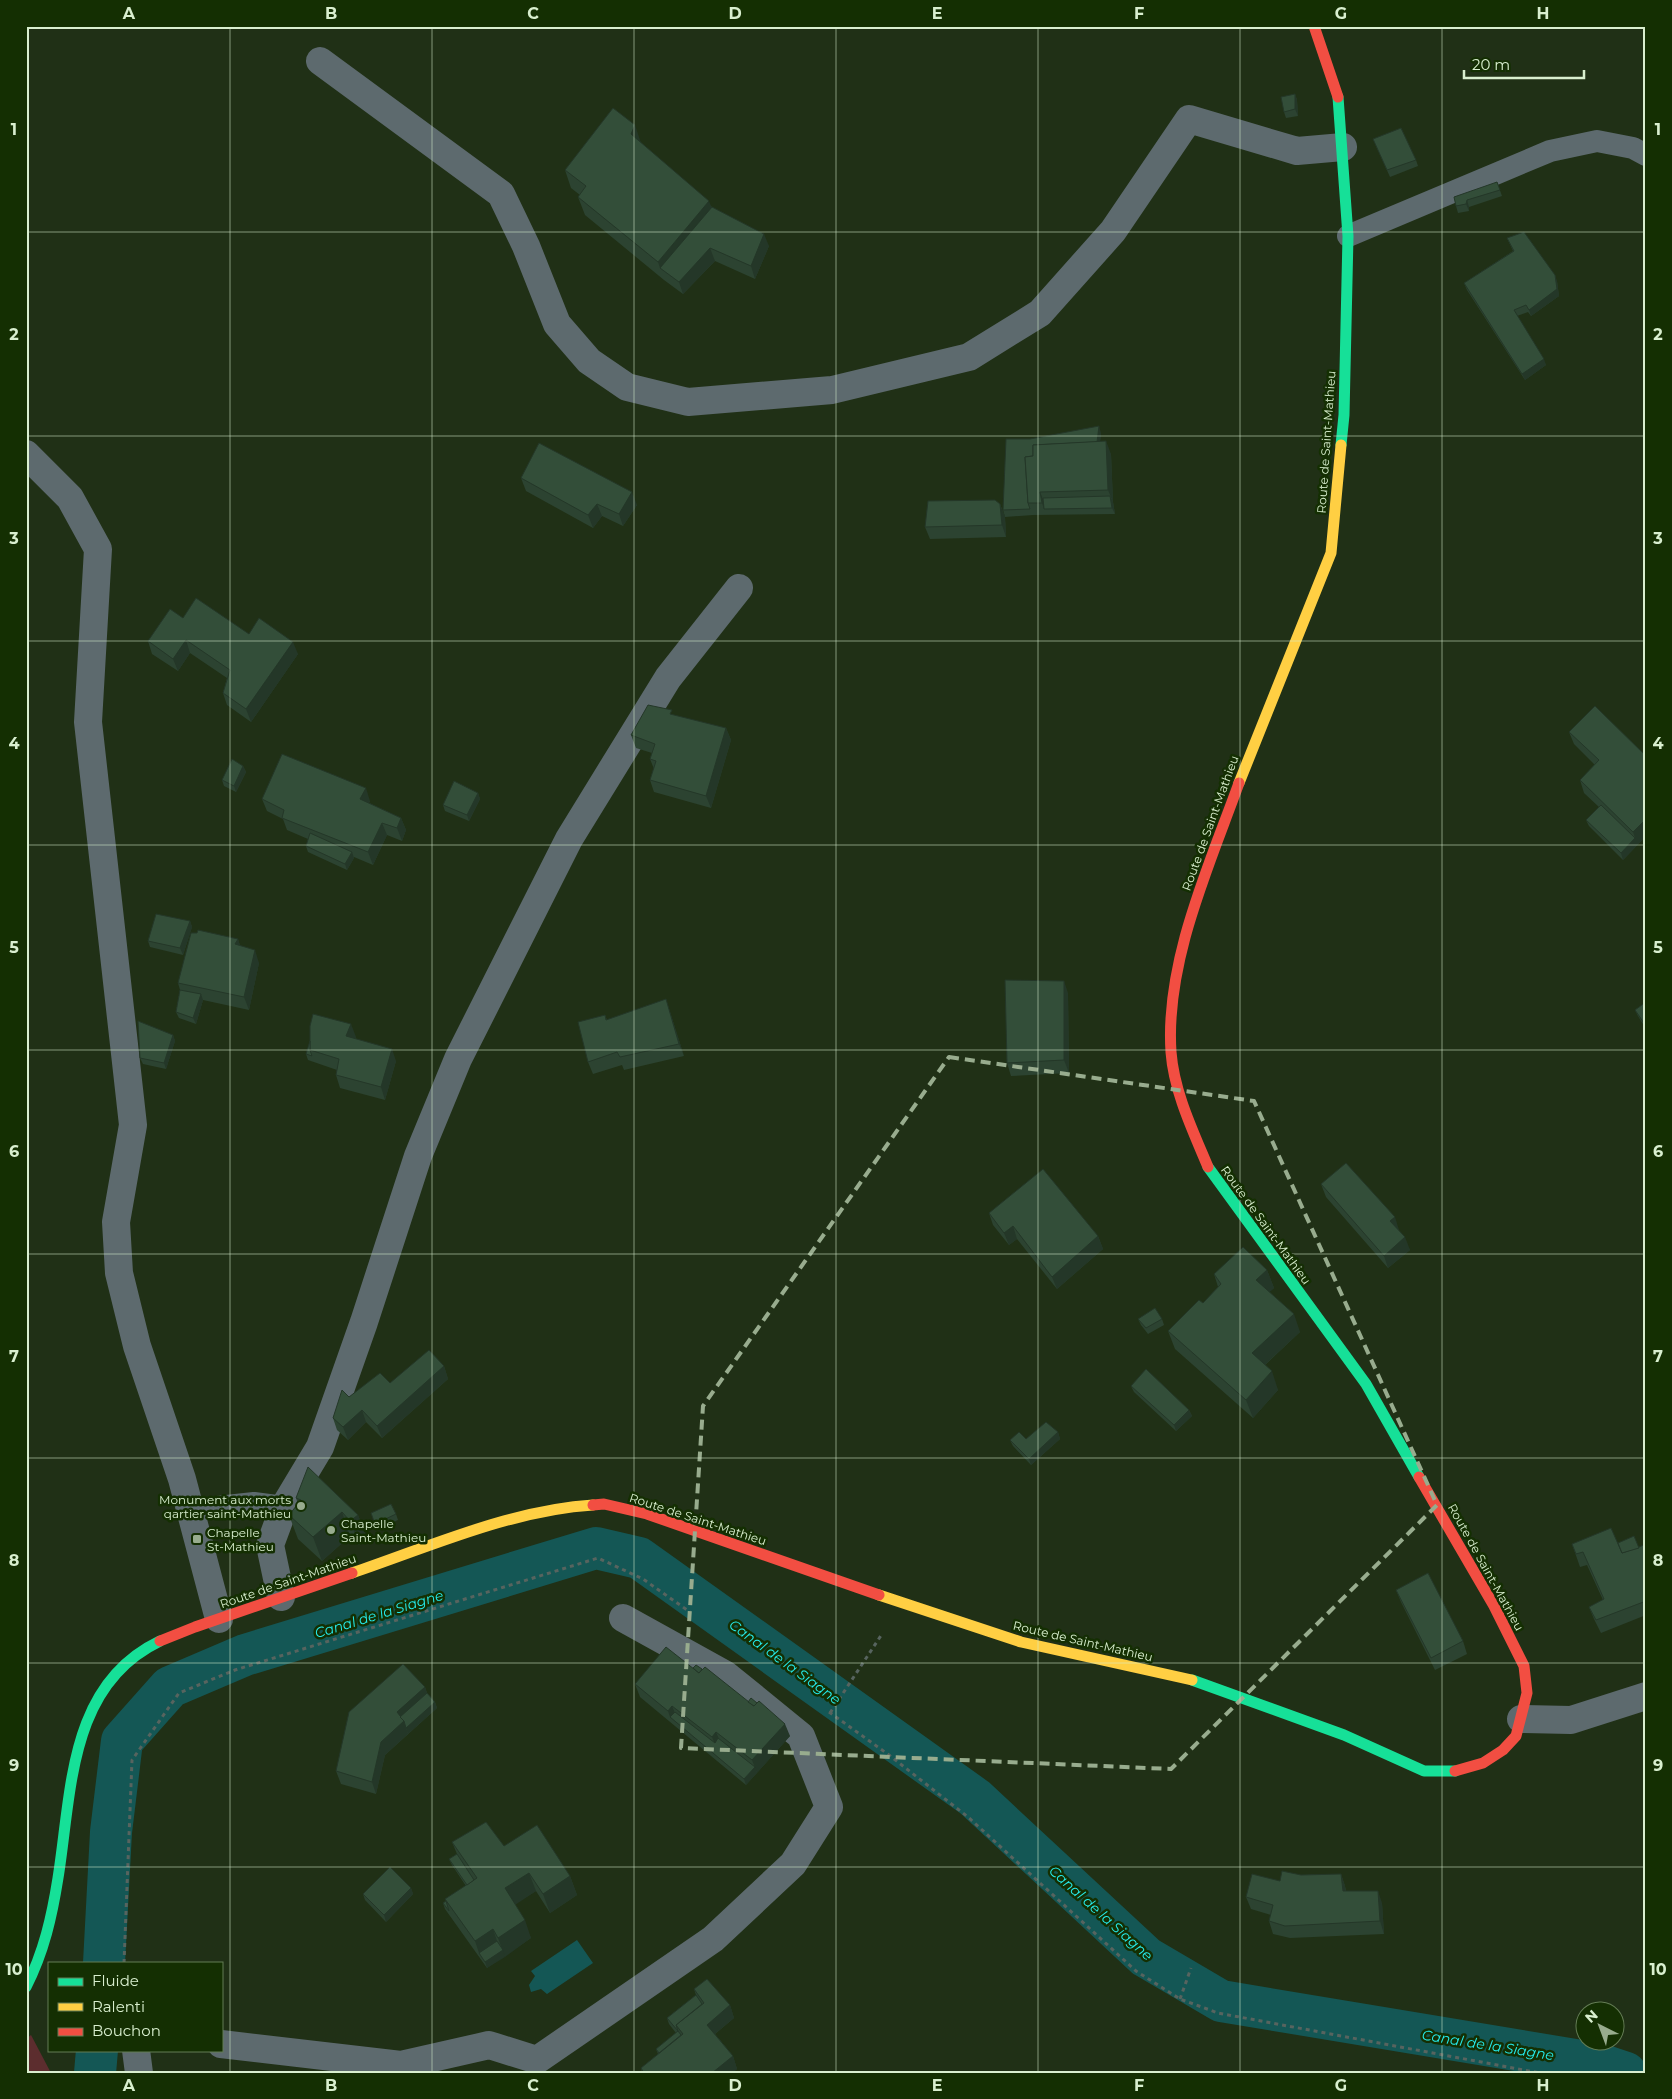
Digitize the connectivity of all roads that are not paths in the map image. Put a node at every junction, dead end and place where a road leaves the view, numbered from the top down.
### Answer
1 (1314, 26) edge
2 (320, 61) dead end
3 (1343, 147) junction
4 (1646, 155) edge
5 (1348, 236) junction
6 (26, 454) edge
7 (739, 588) dead end
8 (284, 1507) junction
9 (190, 1510) junction
10 (281, 1597) junction
11 (623, 1618) dead end
12 (220, 1619) junction
13 (1646, 1696) edge
14 (1521, 1719) junction
15 (38, 1976) edge
16 (222, 2044) edge
17 (136, 2052) edge
18 (139, 2073) edge

1 - 3 street, Route de Saint-Mathieu
2 - 3 street
3 - 5 street, Route de Saint-Mathieu
4 - 5 lane
5 - 14 street, Route de Saint-Mathieu
6 - 9 street
7 - 8 street
8 - 9 lane
8 - 10 street
9 - 12 street
10 - 12 street, Route de Saint-Mathieu
10 - 14 street, Route de Saint-Mathieu
11 - 16 street
12 - 15 street, Route de Saint-Mathieu
13 - 14 street
17 - 18 street

